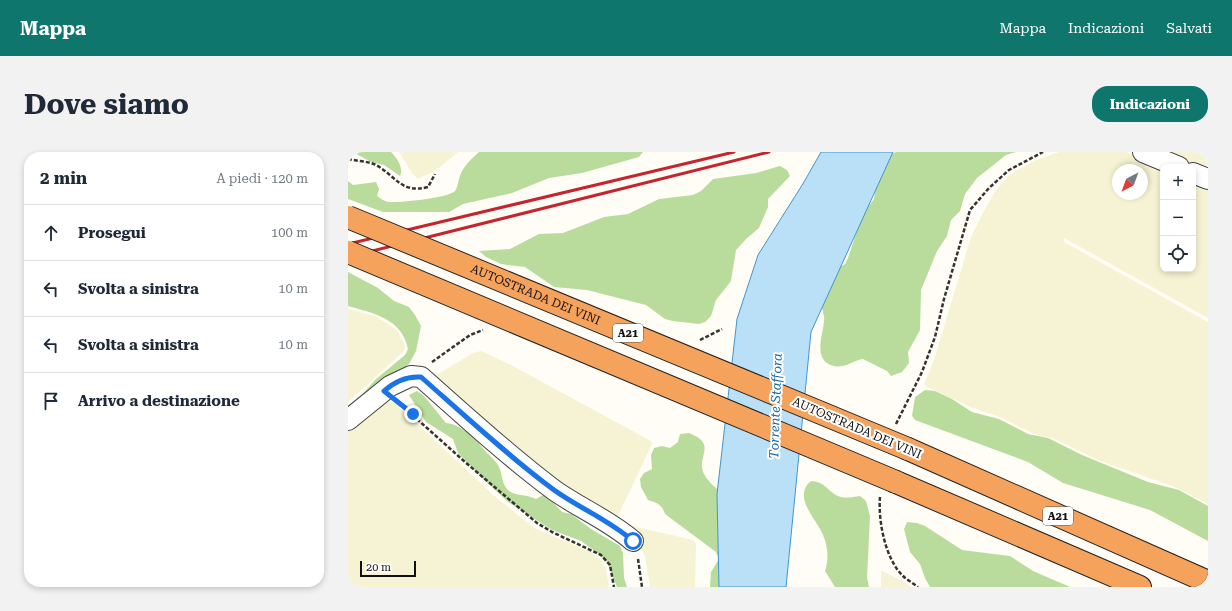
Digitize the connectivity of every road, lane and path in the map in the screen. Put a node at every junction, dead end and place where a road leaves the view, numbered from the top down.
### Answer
1 (1043, 152) edge
2 (1143, 152) edge
3 (348, 159) edge
4 (1172, 164) edge
5 (435, 174) dead end
6 (1196, 174) edge
7 (1208, 179) edge
8 (348, 217) edge
9 (348, 252) edge
10 (384, 391) junction
11 (348, 420) edge
12 (895, 426) dead end
13 (888, 486) junction
14 (633, 541) joint
15 (1208, 582) edge
16 (614, 587) edge
17 (642, 587) edge
18 (918, 587) edge
19 (1140, 587) edge

1 - 12 path
2 - 4 street
3 - 5 path
6 - 7 street
8 - 15 highway, AUTOSTRADA DEI VINI / A21, bridge
9 - 13 highway, bridge
10 - 11 street
10 - 14 street
10 - 16 path
13 - 18 path
13 - 19 highway
14 - 17 path

